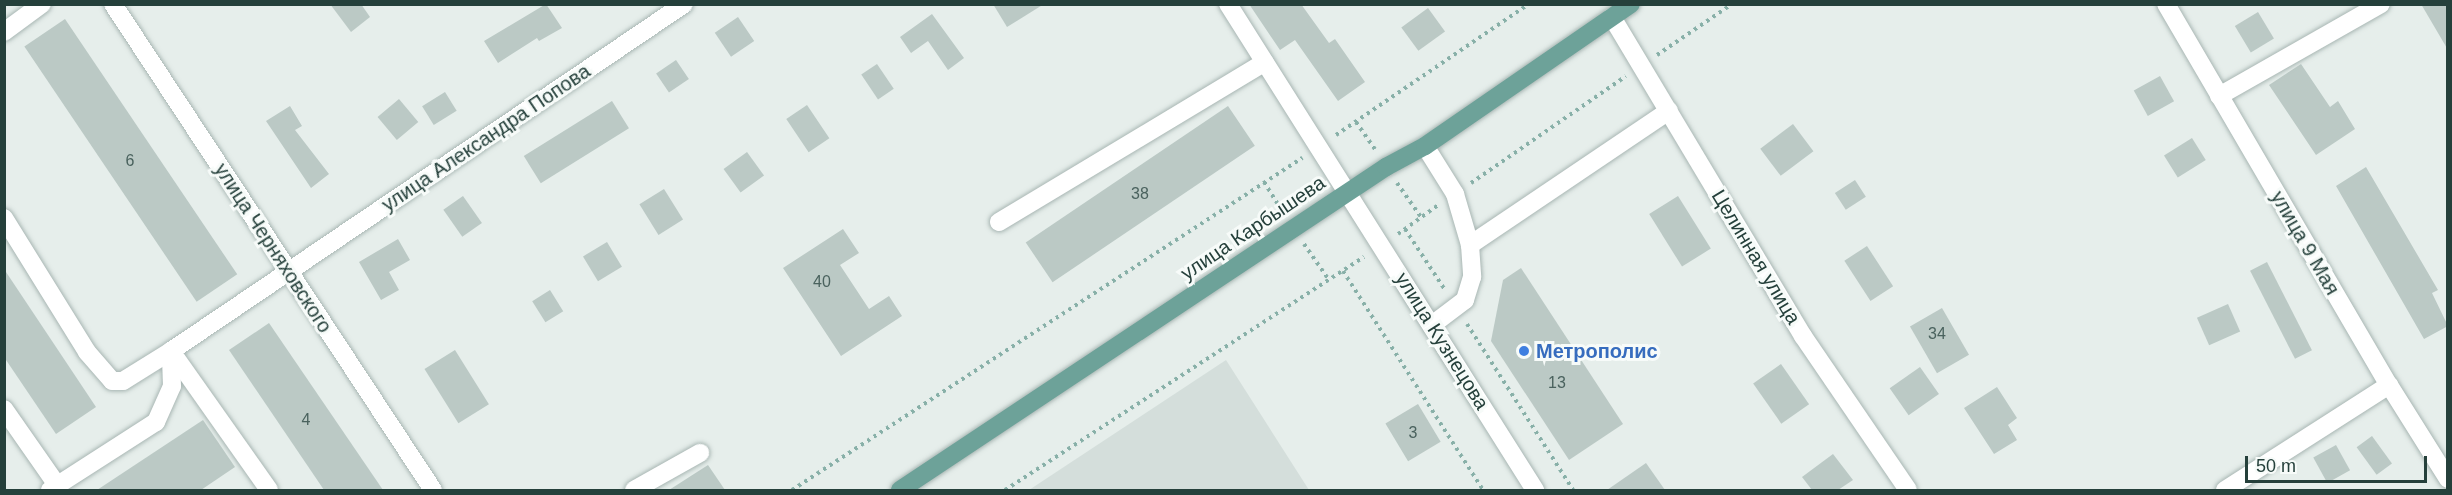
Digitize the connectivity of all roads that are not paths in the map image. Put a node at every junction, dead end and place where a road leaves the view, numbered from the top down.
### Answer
1 (42, 4) edge
2 (113, 4) edge
3 (684, 4) edge
4 (1228, 4) edge
5 (1631, 4) edge
6 (2166, 4) edge
7 (2381, 4) edge
8 (1612, 17) junction
9 (4, 32) edge
10 (1265, 62) junction
11 (2219, 96) junction
12 (1669, 111) junction
13 (1425, 146) junction
14 (1349, 191) junction
15 (4, 218) edge
16 (999, 222) dead end
17 (1470, 245) junction
18 (288, 271) junction
19 (1432, 325) junction
20 (171, 351) junction
21 (2388, 386) junction
22 (4, 409) edge
23 (700, 453) dead end
24 (2448, 479) edge
25 (54, 488) edge
26 (270, 490) edge
27 (433, 490) edge
28 (633, 490) edge
29 (900, 490) edge
30 (1535, 490) edge
31 (1908, 490) edge
32 (2225, 490) edge

1 - 9 street
2 - 18 street, улица Черняховского
3 - 18 street, улица Александра Попова
4 - 10 street, улица Кузнецова
5 - 8 main road, улица Карбышева
6 - 11 street, улица 9 Мая
7 - 11 street
8 - 12 street, Целинная улица
8 - 13 main road, улица Карбышева
10 - 14 street, улица Кузнецова
10 - 16 street
11 - 21 street, улица 9 Мая
12 - 17 street
12 - 31 street, Целинная улица
13 - 14 main road, улица Карбышева
13 - 17 street
14 - 19 street, улица Кузнецова
14 - 29 main road, улица Карбышева
15 - 20 street, улица Александра Попова
17 - 19 street
18 - 20 street, улица Александра Попова
18 - 27 street, улица Черняховского
19 - 30 street, улица Кузнецова
20 - 25 street
20 - 26 street
21 - 24 street, улица 9 Мая
21 - 32 street
22 - 25 street
23 - 28 street

